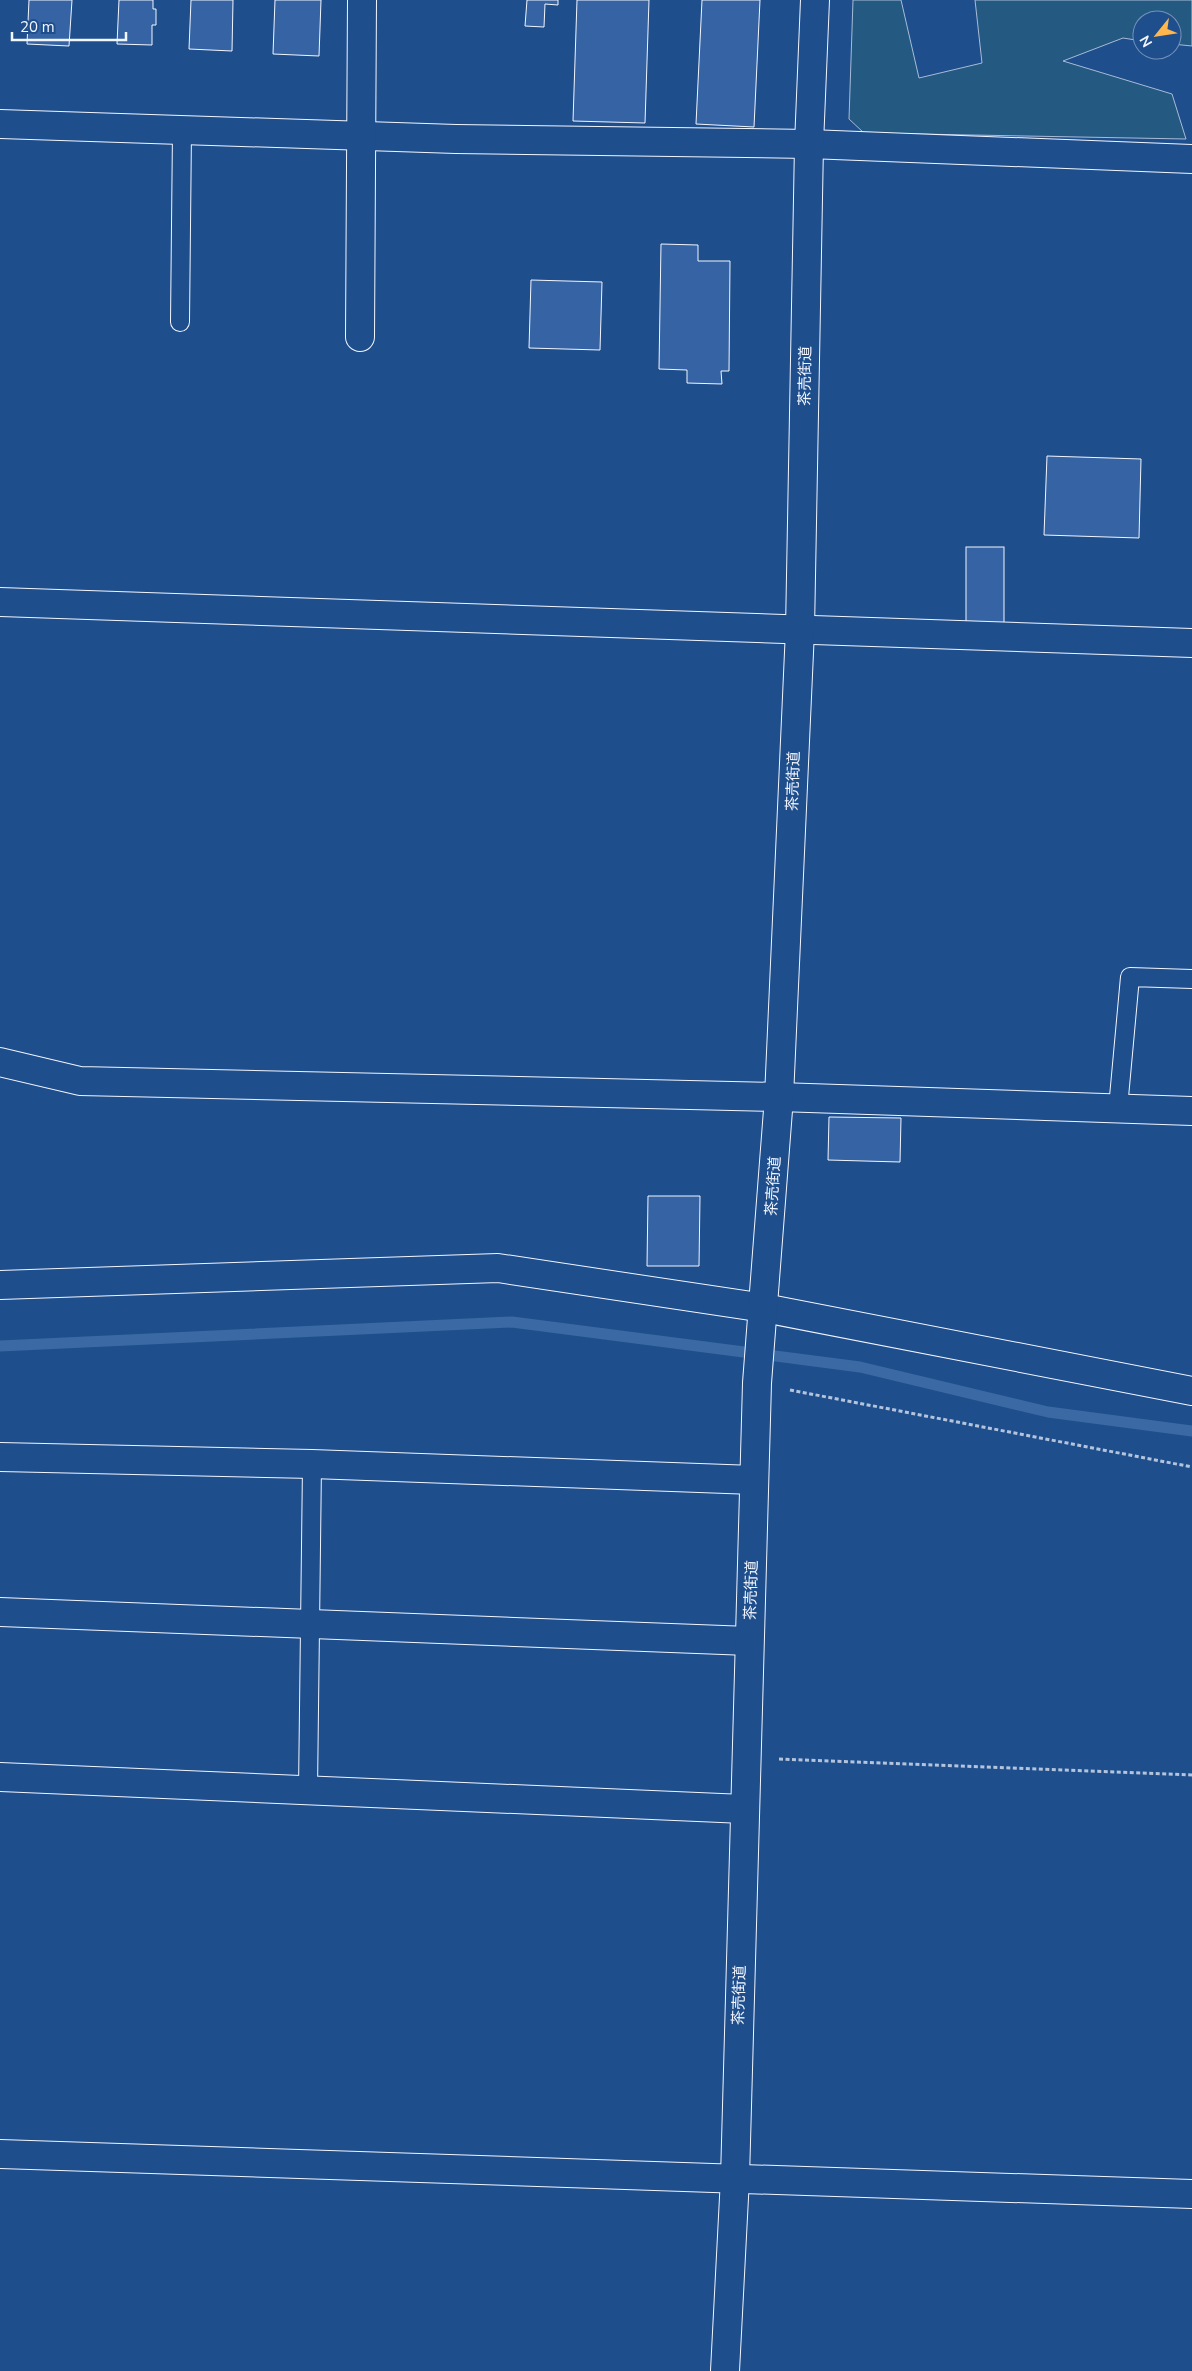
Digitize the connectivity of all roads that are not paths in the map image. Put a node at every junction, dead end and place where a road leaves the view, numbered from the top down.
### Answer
1 (362, 0) edge
2 (815, 0) edge
3 (0, 124) edge
4 (182, 130) junction
5 (363, 136) junction
6 (809, 144) junction
7 (1192, 159) edge
8 (180, 322) dead end
9 (360, 336) dead end
10 (0, 602) edge
11 (800, 630) junction
12 (1192, 643) edge
13 (1192, 979) edge
14 (0, 1062) edge
15 (780, 1097) junction
16 (1118, 1108) junction
17 (1192, 1111) edge
18 (0, 1285) edge
19 (764, 1315) junction
20 (1192, 1391) edge
21 (0, 1457) edge
22 (312, 1464) junction
23 (754, 1480) junction
24 (0, 1612) edge
25 (310, 1624) junction
26 (749, 1640) junction
27 (0, 1777) edge
28 (308, 1790) junction
29 (744, 1809) junction
30 (0, 2154) edge
31 (734, 2178) junction
32 (1192, 2194) edge
33 (725, 2371) edge

1 - 5 street
2 - 6 street, 茶売街道
3 - 4 street
4 - 5 street
4 - 8 lane
5 - 6 street
5 - 9 street
6 - 7 street
6 - 11 street, 茶売街道
10 - 11 street
11 - 12 street
11 - 15 street, 茶売街道
13 - 16 lane
14 - 15 street
15 - 16 street
15 - 19 street, 茶売街道
16 - 17 street
18 - 19 street
19 - 20 street
19 - 23 street, 茶売街道
21 - 22 street
22 - 23 street
22 - 25 lane
23 - 26 street, 茶売街道
24 - 25 street
25 - 26 street
25 - 28 lane
26 - 29 street, 茶売街道
27 - 28 street
28 - 29 street
29 - 31 street, 茶売街道
30 - 31 street
31 - 32 street
31 - 33 street, 茶売街道

